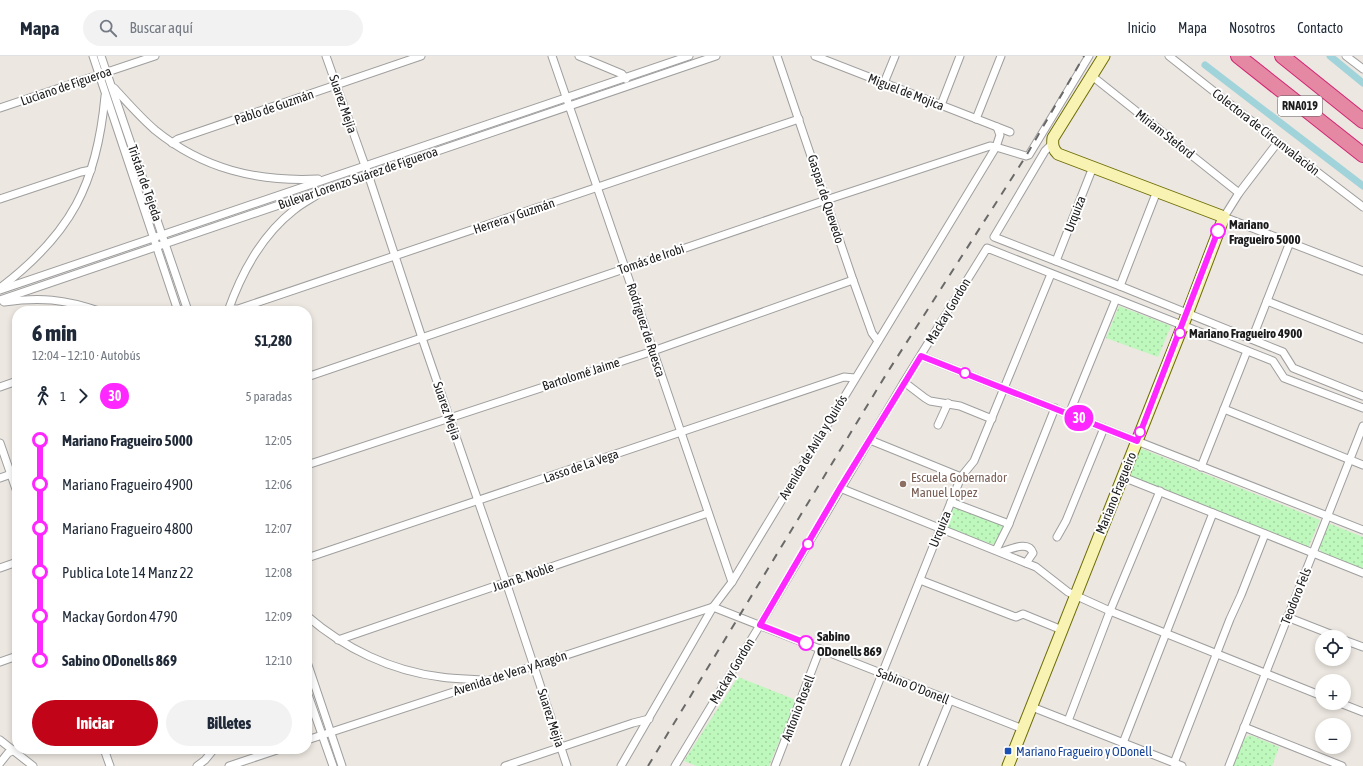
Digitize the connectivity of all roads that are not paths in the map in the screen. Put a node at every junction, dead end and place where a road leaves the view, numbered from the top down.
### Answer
1 (93, 56) edge
2 (101, 56) edge
3 (155, 56) edge
4 (326, 56) edge
5 (421, 56) edge
6 (552, 56) edge
7 (579, 56) edge
8 (689, 56) edge
9 (716, 56) edge
10 (777, 56) edge
11 (815, 56) edge
12 (895, 56) edge
13 (960, 56) edge
14 (1001, 56) edge
15 (1089, 56) edge
16 (1104, 56) edge
17 (1169, 56) edge
18 (1230, 56) edge
19 (1238, 56) edge
20 (1282, 56) edge
21 (1346, 56) edge
22 (828, 58) edge
23 (1252, 67) junction
24 (1363, 69) edge
25 (107, 72) junction
26 (99, 75) junction
27 (1092, 76) junction
28 (626, 77) junction
29 (884, 83) junction
30 (111, 86) junction
31 (336, 86) junction
32 (629, 86) junction
33 (105, 91) junction
34 (567, 98) junction
35 (941, 105) junction
36 (570, 106) junction
37 (0, 108) edge
38 (799, 119) junction
39 (976, 119) junction
40 (1363, 121) edge
41 (997, 127) junction
42 (1010, 132) dead end
43 (1278, 142) junction
44 (172, 143) junction
45 (1035, 145) junction
46 (996, 147) junction
47 (1049, 147) junction
48 (1363, 155) edge
49 (365, 166) junction
50 (1093, 167) junction
51 (91, 170) junction
52 (368, 174) junction
53 (326, 179) junction
54 (598, 187) junction
55 (327, 189) junction
56 (1157, 191) junction
57 (1239, 192) junction
58 (0, 199) edge
59 (826, 200) junction
60 (1363, 207) edge
61 (1224, 216) junction
62 (162, 234) junction
63 (153, 238) junction
64 (1290, 242) junction
65 (166, 244) junction
66 (156, 247) junction
67 (395, 256) junction
68 (1056, 261) junction
69 (625, 268) junction
70 (1363, 271) edge
71 (1051, 274) junction
72 (853, 280) junction
73 (1120, 286) junction
74 (0, 289) edge
75 (1116, 299) junction
76 (0, 301) edge
77 (1267, 301) junction
78 (86, 306) edge
79 (176, 306) edge
80 (186, 306) edge
81 (230, 306) edge
82 (247, 306) edge
83 (1187, 313) junction
84 (1183, 325) junction
85 (422, 338) junction
86 (1252, 339) junction
87 (1363, 339) edge
88 (878, 341) junction
89 (653, 351) junction
90 (1247, 351) junction
91 (921, 356) junction
92 (312, 375) edge
93 (855, 378) junction
94 (12, 382) edge
95 (904, 382) junction
96 (0, 386) edge
97 (1004, 389) junction
98 (1363, 396) edge
99 (948, 403) junction
100 (1055, 408) junction
101 (1363, 408) edge
102 (1224, 409) junction
103 (1069, 414) junction
104 (449, 418) junction
105 (992, 419) junction
106 (938, 425) dead end
107 (1363, 426) edge
108 (1104, 428) junction
109 (680, 432) junction
110 (870, 440) junction
111 (1137, 441) junction
112 (0, 443) edge
113 (1349, 460) junction
114 (312, 463) edge
115 (1363, 465) edge
116 (1201, 466) junction
117 (12, 469) edge
118 (12, 474) edge
119 (961, 477) junction
120 (1123, 477) junction
121 (0, 478) edge
122 (840, 488) junction
123 (1160, 491) junction
124 (477, 501) junction
125 (951, 502) junction
126 (1213, 513) junction
127 (708, 514) junction
128 (1327, 516) junction
129 (1009, 524) junction
130 (940, 528) junction
131 (1363, 530) edge
132 (1265, 534) junction
133 (1057, 537) dead end
134 (999, 551) junction
135 (1314, 553) junction
136 (312, 556) edge
137 (1026, 562) junction
138 (12, 564) edge
139 (0, 568) edge
140 (1363, 573) edge
141 (920, 580) junction
142 (506, 582) junction
143 (732, 582) junction
144 (1075, 596) junction
145 (713, 607) junction
146 (1110, 612) junction
147 (1287, 617) junction
148 (312, 620) edge
149 (760, 625) junction
150 (1062, 630) junction
151 (1320, 630) edge
152 (1166, 634) junction
153 (338, 640) junction
154 (1351, 643) edge
155 (1363, 647) edge
156 (820, 649) junction
157 (1216, 653) junction
158 (12, 658) edge
159 (0, 662) edge
160 (534, 666) junction
161 (1265, 673) junction
162 (882, 674) junction
163 (312, 677) edge
164 (490, 680) junction
165 (1315, 693) edge
166 (950, 700) junction
167 (312, 706) edge
168 (1032, 707) junction
169 (1351, 707) edge
170 (1363, 712) edge
171 (649, 719) junction
172 (1068, 721) junction
173 (1244, 727) junction
174 (1023, 729) junction
175 (330, 732) junction
176 (322, 735) junction
177 (312, 738) edge
178 (0, 740) edge
179 (1123, 743) junction
180 (12, 747) edge
181 (561, 747) junction
182 (12, 750) edge
183 (20, 754) edge
184 (106, 754) edge
185 (210, 754) edge
186 (265, 754) edge
187 (0, 763) edge
188 (1174, 763) junction
189 (33, 766) edge
190 (110, 766) edge
191 (197, 766) edge
192 (229, 766) edge
193 (333, 766) edge
194 (342, 766) edge
195 (505, 766) edge
196 (568, 766) edge
197 (621, 766) edge
198 (677, 766) edge
199 (775, 766) edge
200 (845, 766) edge
201 (923, 766) edge
202 (1008, 766) edge
203 (1182, 766) edge
204 (1229, 766) edge
205 (1342, 766) edge

1 - 26 street, Tristán de Tejeda
2 - 25 street, Tristán de Tejeda
3 - 25 street, Luciano de Figueroa
4 - 31 street, Suarez Mejia
5 - 31 street, Pablo de Guzmán
6 - 34 street, Rodríguez de Ruesca
7 - 28 street
8 - 28 street, Bulevar Lorenzo Suárez de Figueroa
9 - 32 street, Bulevar Lorenzo Suárez de Figueroa
10 - 38 street, Gaspar de Quevedo
11 - 22 street, Miguel de Mojica
12 - 29 street
13 - 35 street
14 - 39 street
15 - 45 street
16 - 27 main road
17 - 43 street, Colectora de Circunvalación
18 - 23 highway
19 - 23 highway, RNA019
20 - 40 highway, RNA019
21 - 24 street
22 - 29 street, Miguel de Mojica
23 - 48 highway, RNA019
25 - 26 street, Luciano de Figueroa
25 - 30 street, Tristán de Tejeda
26 - 33 street, Tristán de Tejeda
26 - 37 street, Luciano de Figueroa
27 - 47 main road
27 - 57 street, Miriam Steford
28 - 32 street
28 - 34 street, Bulevar Lorenzo Suárez de Figueroa
29 - 35 street, Miguel de Mojica
30 - 44 street
30 - 62 street, Tristán de Tejeda
31 - 44 street, Pablo de Guzmán
31 - 49 street, Suarez Mejia
32 - 36 street, Bulevar Lorenzo Suárez de Figueroa
33 - 51 street
33 - 63 street, Tristán de Tejeda
34 - 36 street, Rodríguez de Ruesca
34 - 49 street, Bulevar Lorenzo Suárez de Figueroa
35 - 39 street, Miguel de Mojica
36 - 52 street, Bulevar Lorenzo Suárez de Figueroa
36 - 54 street, Rodríguez de Ruesca
38 - 54 street, Herrera y Guzmán
38 - 59 street, Gaspar de Quevedo
39 - 41 street, Miguel de Mojica
41 - 42 street, Miguel de Mojica
41 - 46 street, Avenida de Avila y Quirós
43 - 57 street, Mariano Fragueiro
43 - 60 street, Colectora de Circunvalación
44 - 53 street
45 - 46 street
45 - 47 street
46 - 59 street, Tomás de Irobi
46 - 88 street, Avenida de Avila y Quirós
47 - 50 main road
47 - 68 street
49 - 52 street, Suarez Mejia
49 - 53 street, Bulevar Lorenzo Suárez de Figueroa
50 - 56 main road
50 - 68 street, Urquiza
51 - 58 street
51 - 74 street
52 - 55 street, Bulevar Lorenzo Suárez de Figueroa
52 - 67 street, Suarez Mejia
53 - 62 street, Bulevar Lorenzo Suárez de Figueroa
54 - 67 street, Herrera y Guzmán
54 - 69 street, Rodríguez de Ruesca
55 - 65 street, Bulevar Lorenzo Suárez de Figueroa
55 - 81 street
56 - 61 main road
56 - 73 street
57 - 61 street, Mariano Fragueiro
59 - 69 street, Tomás de Irobi
59 - 72 street, Gaspar de Quevedo
61 - 64 street
61 - 83 main road, Mariano Fragueiro
62 - 63 street, Bulevar Lorenzo Suárez de Figueroa
62 - 65 street, Tristán de Tejeda
63 - 66 street, Tristán de Tejeda
63 - 74 street, Bulevar Lorenzo Suárez de Figueroa
64 - 70 street
64 - 77 street
65 - 66 street, Bulevar Lorenzo Suárez de Figueroa
65 - 80 street, Tristán de Tejeda
66 - 76 street, Bulevar Lorenzo Suárez de Figueroa
66 - 79 street, Tristán de Tejeda
67 - 82 street, Herrera y Guzmán
67 - 85 street, Suarez Mejia
68 - 73 street
69 - 85 street, Tomás de Irobi
69 - 89 street, Rodríguez de Ruesca
71 - 75 street
71 - 91 street, Mackay Gordon
71 - 97 street, Urquiza
72 - 88 street, Gaspar de Quevedo
72 - 89 street, Bartolomé Jaime
73 - 83 street
75 - 84 street
75 - 103 street
76 - 78 street
77 - 86 street
77 - 87 street
83 - 84 main road, Mariano Fragueiro
83 - 86 street
84 - 90 street
84 - 111 main road, Mariano Fragueiro
85 - 92 street, Tomás de Irobi
85 - 104 street, Suarez Mejia
86 - 98 street
88 - 93 street, Avenida de Avila y Quirós
89 - 104 street, Bartolomé Jaime
89 - 109 street, Rodríguez de Ruesca
90 - 101 street
90 - 102 street
91 - 95 street, Mackay Gordon
91 - 97 street
93 - 109 street, Lasso de La Vega
93 - 143 street, Avenida de Avila y Quirós
94 - 96 street
95 - 99 street
95 - 110 street, Mackay Gordon
97 - 100 street
97 - 105 street, Urquiza
99 - 105 street
99 - 106 street
100 - 103 street
100 - 129 street
102 - 113 street
102 - 116 street
103 - 108 street
104 - 114 street, Bartolomé Jaime
104 - 124 street, Suarez Mejia
105 - 119 street, Urquiza
107 - 113 street, Teodoro Fels
108 - 111 street
108 - 133 street
109 - 124 street, Lasso de La Vega
109 - 127 street, Rodríguez de Ruesca
110 - 119 street
110 - 122 street, Mackay Gordon
111 - 116 street
111 - 120 main road, Mariano Fragueiro
112 - 117 street
113 - 115 street
113 - 128 street, Teodoro Fels
116 - 128 street
118 - 121 street
119 - 125 street, Urquiza
120 - 123 street
120 - 144 main road, Mariano Fragueiro
122 - 130 street
122 - 149 street, Mackay Gordon
123 - 126 street
123 - 146 street
124 - 136 street, Lasso de La Vega
124 - 142 street, Suarez Mejia
125 - 129 street
125 - 130 street, Urquiza
126 - 132 street
126 - 152 street
127 - 142 street, Juan B. Noble
127 - 143 street, Rodríguez de Ruesca
128 - 131 street
128 - 135 street, Teodoro Fels
129 - 134 street
130 - 134 street
130 - 141 street, Urquiza
132 - 135 street
132 - 157 street
134 - 137 street
134 - 137 street
135 - 140 street
135 - 147 street, Teodoro Fels
137 - 144 street
138 - 139 street
141 - 150 street
141 - 162 street, Urquiza
142 - 153 street, Juan B. Noble
142 - 160 street, Suarez Mejia
143 - 145 street, Avenida de Avila y Quirós
144 - 146 street
144 - 150 main road, Mariano Fragueiro
145 - 149 street, Sabino O'Donell
145 - 160 street, Avenida de Vera y Aragón
145 - 171 street, Avenida de Avila y Quirós
146 - 152 street
146 - 172 street
147 - 151 street
147 - 161 street, Teodoro Fels
148 - 153 street
149 - 156 street, Sabino O'Donell
149 - 198 street, Mackay Gordon
150 - 168 main road, Mariano Fragueiro
152 - 157 street
152 - 179 street
153 - 164 street
154 - 155 street
156 - 162 street, Sabino O'Donell
156 - 199 street, Antonio Rosell
157 - 161 street
157 - 188 street
158 - 159 street
160 - 164 street, Avenida de Vera y Aragón
160 - 181 street, Suarez Mejia
161 - 165 street
161 - 173 street, Teodoro Fels
162 - 166 street, Sabino O'Donell
162 - 200 street, Urquiza
163 - 175 street
164 - 175 street, Avenida de Vera y Aragón
166 - 174 street, Sabino O'Donell
166 - 201 street
167 - 176 street
168 - 172 street
168 - 174 main road, Mariano Fragueiro
169 - 170 street
171 - 181 street
171 - 197 street, Avenida de Avila y Quirós
172 - 179 street
173 - 204 street, Teodoro Fels
173 - 205 street
174 - 202 main road, Mariano Fragueiro
175 - 176 street, Avenida de Vera y Aragón
175 - 194 street
176 - 177 street, Avenida de Vera y Aragón
176 - 193 street
178 - 180 street
179 - 188 street
181 - 195 street
181 - 196 street, Suarez Mejia
182 - 187 street
183 - 189 street
184 - 190 street
185 - 191 street
186 - 192 street
188 - 203 street

